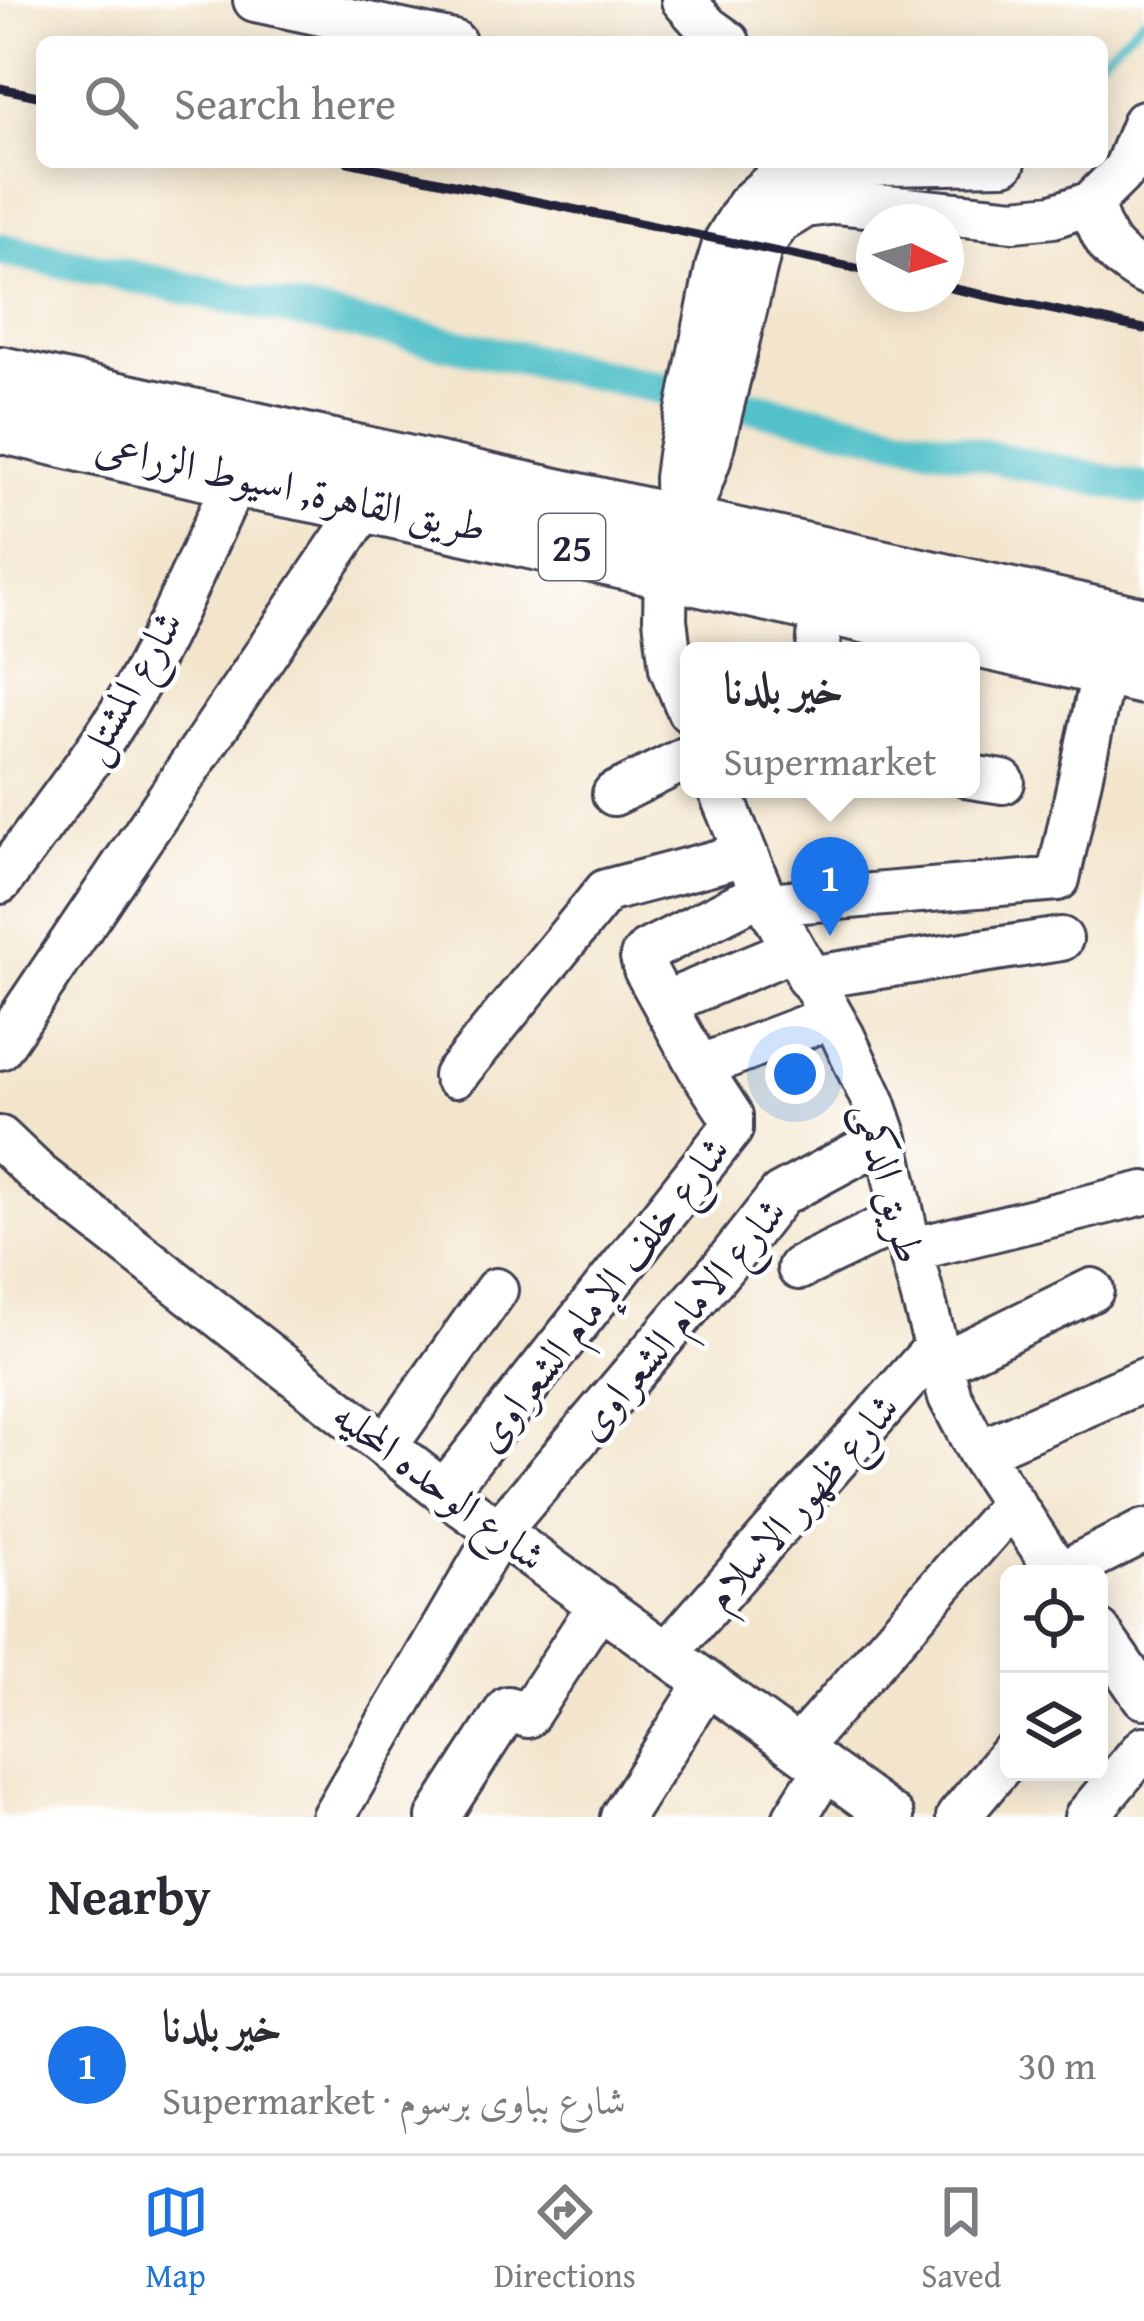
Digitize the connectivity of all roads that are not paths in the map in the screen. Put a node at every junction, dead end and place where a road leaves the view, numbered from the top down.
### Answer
1 (255, 0) edge
2 (683, 0) edge
3 (426, 36) edge
4 (720, 36) edge
5 (1144, 123) edge
6 (1108, 130) edge
7 (805, 168) edge
8 (1091, 203) junction
9 (735, 271) junction
10 (1144, 273) edge
11 (0, 377) edge
12 (0, 422) edge
13 (237, 477) junction
14 (368, 502) junction
15 (672, 547) junction
16 (820, 627) edge
17 (955, 642) edge
18 (980, 644) edge
19 (1131, 656) edge
20 (680, 690) edge
21 (680, 761) edge
22 (614, 794) dead end
23 (723, 798) edge
24 (0, 882) edge
25 (759, 884) junction
26 (1061, 939) dead end
27 (800, 964) junction
28 (665, 1003) junction
29 (831, 1017) junction
30 (0, 1048) edge
31 (700, 1066) junction
32 (454, 1076) dead end
33 (0, 1138) edge
34 (886, 1138) junction
35 (1144, 1193) edge
36 (907, 1234) junction
37 (799, 1268) dead end
38 (496, 1290) dead end
39 (1092, 1290) dead end
40 (937, 1357) junction
41 (1144, 1380) edge
42 (386, 1446) junction
43 (979, 1452) junction
44 (444, 1492) junction
45 (1012, 1503) junction
46 (500, 1530) junction
47 (1144, 1531) edge
48 (1053, 1565) edge
49 (1077, 1565) edge
50 (600, 1604) junction
51 (1112, 1642) edge
52 (668, 1654) junction
53 (707, 1683) junction
54 (1144, 1697) edge
55 (1144, 1748) edge
56 (812, 1758) junction
57 (1000, 1767) edge
58 (333, 1817) edge
59 (438, 1817) edge
60 (622, 1817) edge
61 (795, 1817) edge
62 (892, 1817) edge
63 (958, 1817) edge
64 (1086, 1817) edge

1 - 3 street
2 - 4 street
5 - 6 street
5 - 8 street
7 - 9 street
8 - 9 street
8 - 10 street
9 - 15 street
11 - 15 highway, طريق القاهرة, اسيوط الزراعى / 25
12 - 13 highway, طريق القاهرة, اسيوط الزراعى / 25
13 - 14 highway, طريق القاهرة, اسيوط الزراعى / 25
13 - 24 street, شارع المشتل
14 - 15 highway, طريق القاهرة, اسيوط الزراعى / 25
14 - 30 street
15 - 16 highway, طريق القاهرة, اسيوط الزراعى / 25
15 - 19 highway, طريق القاهرة, اسيوط الزراعى / 25
15 - 20 street
16 - 17 highway, طريق القاهرة, اسيوط الزراعى / 25
18 - 19 highway, طريق القاهرة, اسيوط الزراعى / 25
19 - 25 street
21 - 22 street
23 - 25 street, طريق الدكمى
25 - 27 street, طريق الدكمى
25 - 28 street, شارع خلف الإمام الشعراوى
25 - 32 street
26 - 27 street
27 - 28 street
27 - 29 street, طريق الدكمى
28 - 31 street, شارع خلف الإمام الشعراوى
29 - 31 street
29 - 34 street, طريق الدكمى
31 - 44 street, شارع خلف الإمام الشعراوى
33 - 42 street, شارع الوحده المحليه
34 - 36 street, طريق الدكمى
34 - 46 street, شارع الامام الشعراوى
35 - 36 street
36 - 37 street
36 - 40 street, طريق الدكمى
38 - 42 street
39 - 40 street
40 - 43 street, طريق الدكمى
40 - 52 street, شارع ظهور الاسلام
41 - 43 street
42 - 44 street, شارع الوحده المحليه
43 - 45 street, طريق الدكمى
44 - 46 street, شارع الوحده المحليه
45 - 48 street, طريق الدكمى
45 - 56 street
46 - 50 street, شارع الوحده المحليه
46 - 58 street, شارع الامام الشعراوى
47 - 49 street
50 - 52 street, شارع الوحده المحليه
50 - 59 street
51 - 54 street
52 - 53 street, شارع الوحده المحليه
53 - 56 street, شارع الوحده المحليه
53 - 60 street
55 - 64 street
56 - 61 street
56 - 62 street, شارع الوحده المحليه
57 - 63 street

